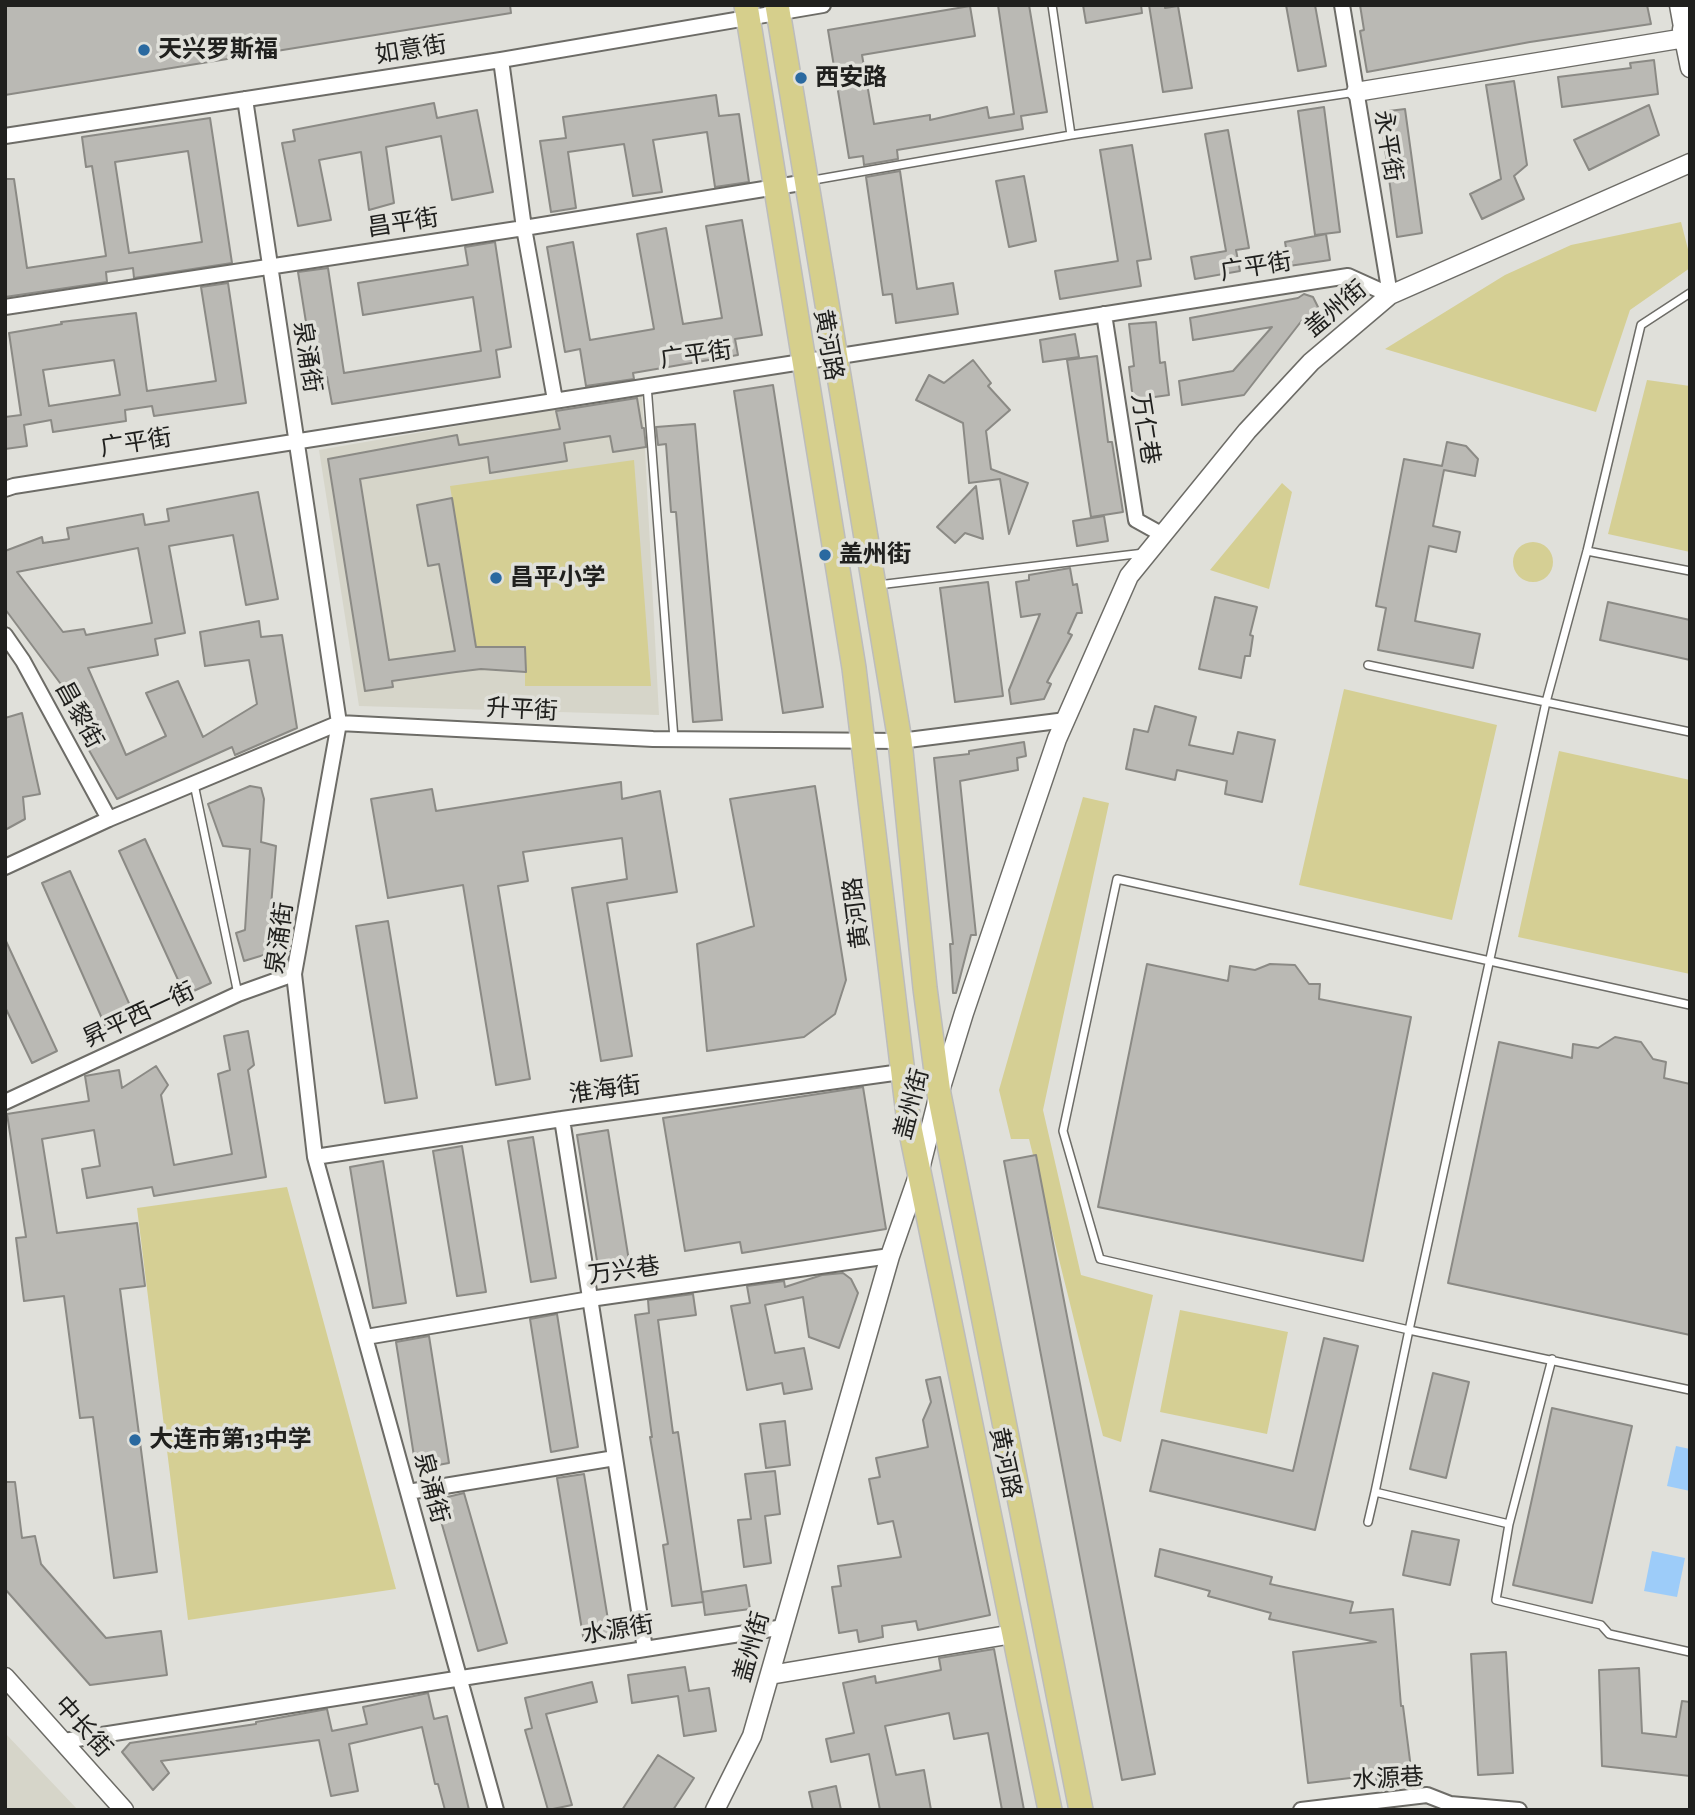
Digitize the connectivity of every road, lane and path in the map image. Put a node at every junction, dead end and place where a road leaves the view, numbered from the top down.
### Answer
1 (823, 5) edge
2 (1052, 5) edge
3 (1342, 5) edge
4 (1678, 5) edge
5 (777, 9) edge
6 (747, 11) edge
7 (1685, 38) junction
8 (501, 60) junction
9 (1690, 68) edge
10 (1356, 92) junction
11 (245, 99) junction
12 (1071, 135) junction
13 (5, 136) edge
14 (1690, 163) edge
15 (807, 181) junction
16 (776, 187) junction
17 (524, 228) junction
18 (270, 267) junction
19 (1690, 293) edge
20 (1390, 295) junction
21 (5, 307) edge
22 (1104, 314) junction
23 (837, 356) junction
24 (804, 361) junction
25 (647, 385) junction
26 (555, 400) junction
27 (297, 441) junction
28 (5, 489) edge
29 (1163, 535) junction
30 (1587, 551) junction
31 (1148, 553) junction
32 (1690, 572) edge
33 (875, 585) junction
34 (5, 635) edge
35 (1368, 665) dead end
36 (1546, 702) junction
37 (1066, 720) junction
38 (339, 723) junction
39 (1690, 733) edge
40 (674, 740) junction
41 (863, 741) junction
42 (900, 741) junction
43 (194, 783) junction
44 (109, 819) junction
45 (5, 867) edge
46 (1489, 961) junction
47 (294, 974) junction
48 (238, 994) junction
49 (1690, 1005) edge
50 (901, 1072) junction
51 (939, 1094) junction
52 (5, 1102) edge
53 (562, 1119) junction
54 (315, 1157) junction
55 (919, 1173) junction
56 (890, 1256) junction
57 (590, 1299) junction
58 (1409, 1330) junction
59 (366, 1337) junction
60 (1552, 1359) junction
61 (1690, 1390) edge
62 (615, 1458) junction
63 (408, 1492) junction
64 (1375, 1492) junction
65 (1368, 1522) dead end
66 (1509, 1524) junction
67 (784, 1627) junction
68 (1013, 1634) junction
69 (645, 1649) junction
70 (1690, 1652) edge
71 (770, 1675) junction
72 (5, 1677) edge
73 (460, 1678) junction
74 (64, 1741) junction
75 (124, 1810) edge
76 (496, 1810) edge
77 (715, 1810) edge
78 (1050, 1810) edge
79 (1082, 1810) edge
80 (1301, 1810) edge
81 (1519, 1810) edge

1 - 5 street, 如意街
2 - 12 lane
3 - 10 street, 永平街
4 - 7 street
5 - 6 street, 如意街
5 - 15 main road, 黄河路
6 - 8 street, 如意街
6 - 16 main road, 黄河路
7 - 9 street
7 - 10 street
8 - 11 street, 如意街
8 - 17 street
10 - 12 lane
10 - 20 street, 永平街
11 - 13 street, 如意街
11 - 18 street, 泉涌街
12 - 15 lane
14 - 20 street, 盖州街
15 - 16 street, 昌平街
15 - 23 main road, 黄河路
16 - 17 street, 昌平街
16 - 24 main road, 黄河路
17 - 18 street, 昌平街
17 - 26 street
18 - 21 street, 昌平街
18 - 27 street, 泉涌街
19 - 30 lane
20 - 22 street, 广平街
20 - 29 street, 盖州街
22 - 23 street, 广平街
22 - 29 street, 万仁巷
23 - 24 street, 广平街
23 - 33 main road, 黄河路
24 - 25 street, 广平街
24 - 41 main road, 黄河路
25 - 26 street, 广平街
25 - 40 lane
26 - 27 street, 广平街
27 - 28 street, 广平街
27 - 38 street, 泉涌街
29 - 31 street, 盖州街
30 - 32 lane
30 - 36 lane
31 - 33 lane
31 - 37 street, 盖州街
33 - 42 main road, 黄河路
34 - 44 street, 昌黎街
35 - 36 lane
36 - 39 lane
36 - 46 lane
37 - 42 street, 升平街
37 - 51 street, 盖州街
38 - 40 street, 升平街
38 - 43 street, 升平街
38 - 47 street, 泉涌街
40 - 41 street, 升平街
41 - 42 street, 升平街
41 - 50 main road, 黄河路
42 - 51 main road, 黄河路
43 - 44 street, 升平街
43 - 48 lane
44 - 45 street, 升平街
46 - 49 lane
46 - 58 lane
46 - 58 lane
47 - 48 street, 昇平西一街
47 - 54 street, 泉涌街
48 - 52 street, 昇平西一街
50 - 53 street, 淮海街
50 - 55 main road, 黄河路
51 - 55 street, 盖州街
51 - 79 main road, 黄河路
53 - 54 street, 淮海街
53 - 57 street
54 - 59 street, 泉涌街
55 - 56 street, 盖州街
55 - 68 main road, 黄河路
56 - 57 street, 万兴巷
56 - 67 street, 盖州街
57 - 59 street, 万兴巷
57 - 62 street
58 - 60 lane
58 - 64 lane
59 - 63 street, 泉涌街
60 - 61 lane
60 - 66 lane
62 - 63 street
62 - 69 street
63 - 73 street, 泉涌街
64 - 65 lane
64 - 66 lane
66 - 70 lane
67 - 69 street, 水源街
67 - 71 street, 盖州街
68 - 71 street
68 - 78 main road, 黄河路
69 - 73 street, 水源街
71 - 77 street, 盖州街
72 - 74 street, 中长街
73 - 74 street, 水源街
73 - 76 street, 泉涌街
74 - 75 street, 中长街
80 - 81 street, 水源巷

